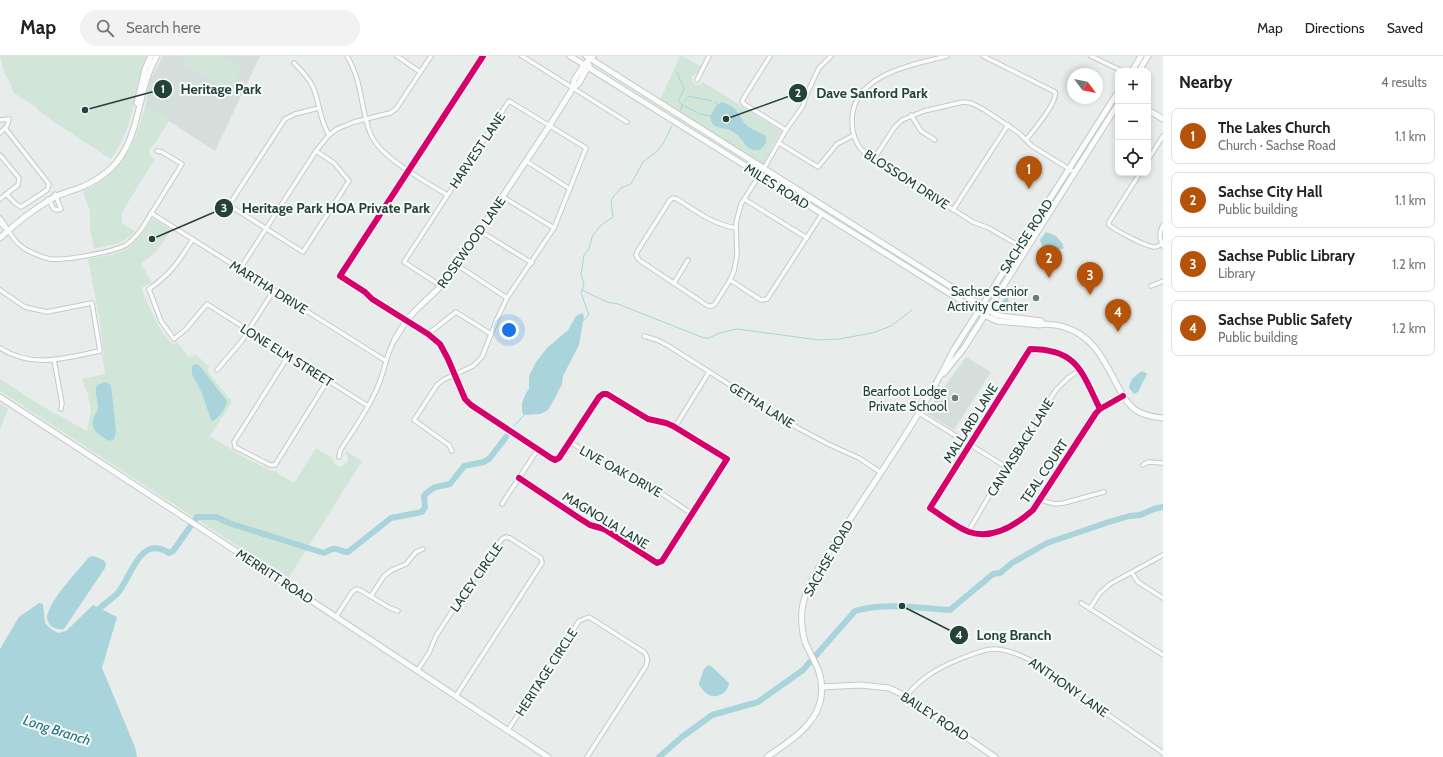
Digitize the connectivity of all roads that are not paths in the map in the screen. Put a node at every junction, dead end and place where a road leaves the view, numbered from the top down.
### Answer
1 (150, 56) edge
2 (157, 56) edge
3 (347, 56) edge
4 (397, 56) edge
5 (431, 56) edge
6 (483, 56) edge
7 (523, 56) edge
8 (570, 56) edge
9 (710, 56) edge
10 (770, 56) edge
11 (831, 56) edge
12 (947, 56) edge
13 (983, 56) edge
14 (1091, 56) edge
15 (1141, 56) edge
16 (1148, 56) edge
17 (590, 57) edge
18 (294, 63) dead end
19 (586, 66) junction
20 (1116, 68) edge
21 (1134, 68) edge
22 (1141, 68) edge
23 (420, 72) junction
24 (697, 80) dead end
25 (573, 88) junction
26 (1115, 97) edge
27 (319, 108) junction
28 (1115, 109) edge
29 (1151, 112) edge
30 (911, 115) junction
31 (366, 119) junction
32 (0, 120) edge
33 (1163, 120) edge
34 (627, 122) dead end
35 (692, 122) junction
36 (550, 125) junction
37 (1008, 125) junction
38 (5, 128) junction
39 (687, 129) junction
40 (786, 130) junction
41 (0, 133) edge
42 (329, 135) junction
43 (854, 135) junction
44 (1163, 136) edge
45 (935, 140) dead end
46 (1026, 140) junction
47 (779, 143) junction
48 (157, 151) dead end
49 (316, 151) junction
50 (0, 155) edge
51 (1151, 155) edge
52 (874, 159) junction
53 (526, 161) junction
54 (764, 168) junction
55 (1069, 169) junction
56 (409, 170) junction
57 (1074, 172) junction
58 (760, 175) junction
59 (1138, 176) edge
60 (570, 189) junction
61 (6, 194) junction
62 (55, 195) junction
63 (447, 195) junction
64 (503, 196) junction
65 (0, 199) edge
66 (744, 199) junction
67 (48, 200) junction
68 (953, 210) junction
69 (151, 213) junction
70 (822, 214) junction
71 (0, 218) edge
72 (0, 223) edge
73 (1163, 225) edge
74 (554, 228) junction
75 (736, 228) junction
76 (7, 229) junction
77 (266, 229) junction
78 (480, 231) junction
79 (0, 234) edge
80 (871, 235) junction
81 (0, 238) edge
82 (807, 238) junction
83 (193, 239) junction
84 (866, 242) junction
85 (1162, 245) edge
86 (1020, 246) junction
87 (1025, 249) junction
88 (688, 260) dead end
89 (532, 263) junction
90 (458, 265) junction
91 (240, 269) junction
92 (730, 280) junction
93 (1163, 281) edge
94 (674, 283) junction
95 (441, 286) junction
96 (1151, 286) dead end
97 (0, 290) edge
98 (274, 290) junction
99 (507, 298) junction
100 (982, 306) junction
101 (988, 309) junction
102 (978, 312) junction
103 (984, 315) junction
104 (406, 321) junction
105 (1043, 324) junction
106 (249, 330) junction
107 (428, 334) junction
108 (491, 334) junction
109 (644, 336) dead end
110 (395, 339) joint
111 (0, 348) edge
112 (289, 355) junction
113 (54, 360) junction
114 (386, 361) junction
115 (217, 370) dead end
116 (1080, 370) junction
117 (709, 372) junction
118 (454, 375) junction
119 (328, 380) junction
120 (938, 381) junction
121 (1123, 396) junction
122 (0, 397) edge
123 (368, 406) junction
124 (62, 409) dead end
125 (1100, 409) junction
126 (919, 413) junction
127 (1163, 418) edge
128 (675, 427) junction
129 (570, 442) junction
130 (970, 444) junction
131 (538, 449) junction
132 (452, 451) dead end
133 (339, 457) dead end
134 (1163, 463) edge
135 (1143, 465) dead end
136 (1006, 467) junction
137 (880, 472) junction
138 (519, 478) junction
139 (1104, 492) dead end
140 (1040, 500) junction
141 (502, 504) dead end
142 (930, 508) joint
143 (692, 514) junction
144 (968, 532) junction
145 (423, 549) dead end
146 (1163, 556) edge
147 (1132, 572) junction
148 (371, 596) junction
149 (1163, 598) edge
150 (1081, 603) dead end
151 (1090, 608) junction
152 (398, 611) dead end
153 (336, 617) junction
154 (1163, 655) edge
155 (417, 671) junction
156 (822, 687) junction
157 (456, 696) junction
158 (906, 696) junction
159 (508, 730) junction
160 (1163, 753) edge
161 (548, 757) edge
162 (587, 757) edge
163 (767, 757) edge
164 (995, 757) edge

1 - 62 main road
2 - 62 main road
3 - 31 street
4 - 23 street
5 - 23 street
6 - 56 street
7 - 25 street
8 - 19 main road, MILES ROAD
9 - 24 street
10 - 40 street
11 - 40 street
12 - 43 street, BLOSSOM DRIVE
13 - 46 street
14 - 20 street
15 - 21 main road
16 - 22 main road
17 - 19 main road, ROSEWOOD LANE
17 - 35 main road, MILES ROAD
18 - 27 street
19 - 25 main road, ROSEWOOD LANE
19 - 39 main road, MILES ROAD
23 - 31 street
25 - 34 street
25 - 36 main road, ROSEWOOD LANE
26 - 55 main road, SACHSE ROAD
27 - 42 street
27 - 77 street
28 - 57 main road, SACHSE ROAD
29 - 33 main road
30 - 37 street
30 - 45 street
30 - 52 street
31 - 42 street
31 - 56 street
32 - 38 street
35 - 39 main road
35 - 54 main road, MILES ROAD
36 - 53 main road, ROSEWOOD LANE
36 - 60 street
36 - 63 street, HARVEST LANE
37 - 46 street
37 - 68 street
38 - 41 street
38 - 61 street
39 - 58 main road, MILES ROAD
40 - 47 street
42 - 49 street
43 - 47 street
43 - 52 street, BLOSSOM DRIVE
44 - 51 street
46 - 55 street
47 - 54 street
48 - 69 street
49 - 77 street
49 - 77 street
50 - 61 street
52 - 68 street, BLOSSOM DRIVE
53 - 60 street
53 - 64 main road, ROSEWOOD LANE
54 - 58 street
54 - 80 main road, MILES ROAD
55 - 57 street
55 - 86 main road, SACHSE ROAD
56 - 63 street
56 - 104 street
57 - 87 main road, SACHSE ROAD
58 - 66 street
58 - 70 main road, MILES ROAD
59 - 85 street
60 - 74 street
61 - 65 street
62 - 67 main road
62 - 67 street
63 - 95 street, HARVEST LANE
64 - 74 street
64 - 78 main road, ROSEWOOD LANE
66 - 75 street
66 - 82 street
67 - 76 main road
68 - 86 street, BLOSSOM DRIVE
69 - 76 street
69 - 83 street, MARTHA DRIVE
70 - 82 street
70 - 84 main road, MILES ROAD
71 - 76 street
72 - 76 street
73 - 85 street
74 - 89 street
75 - 92 street
75 - 94 street
76 - 79 main road
76 - 81 main road
77 - 91 street
78 - 89 street
78 - 90 main road, ROSEWOOD LANE
80 - 84 main road
80 - 100 main road, MILES ROAD
82 - 92 street
83 - 91 street, MARTHA DRIVE
83 - 106 street, LONE ELM STREET
84 - 102 main road, MILES ROAD
86 - 87 street, BLOSSOM DRIVE
86 - 100 main road, SACHSE ROAD
87 - 101 main road, SACHSE ROAD
88 - 94 street
89 - 99 street
90 - 95 main road, ROSEWOOD LANE
90 - 99 street
91 - 98 street, MARTHA DRIVE
92 - 94 street
93 - 96 street
95 - 104 main road, ROSEWOOD LANE
97 - 113 street
98 - 106 street
98 - 114 street, MARTHA DRIVE
99 - 108 street
100 - 101 main road, MILES ROAD
100 - 102 main road, SACHSE ROAD
101 - 103 main road, SACHSE ROAD
101 - 105 main road, MILES ROAD
102 - 103 main road, MILES ROAD
102 - 120 main road, SACHSE ROAD
103 - 105 main road, MILES ROAD
103 - 120 main road, SACHSE ROAD
104 - 107 street
104 - 110 main road, ROSEWOOD LANE
105 - 121 main road
106 - 112 street, LONE ELM STREET
106 - 115 street
107 - 108 street
107 - 118 street
108 - 118 street
109 - 117 street, GETHA LANE
110 - 114 street, ROSEWOOD LANE
111 - 113 street
112 - 119 street, LONE ELM STREET
112 - 119 street
113 - 124 street
114 - 123 street, ROSEWOOD LANE
116 - 125 street
116 - 130 street, MALLARD LANE
116 - 136 street, CANVASBACK LANE
117 - 128 street
117 - 137 street, GETHA LANE
118 - 131 street
118 - 132 street
119 - 123 street, LONE ELM STREET
120 - 126 main road, SACHSE ROAD
121 - 125 street, TEAL COURT
121 - 127 main road
122 - 153 main road, MERRITT ROAD
123 - 133 street, ROSEWOOD LANE
125 - 140 street, TEAL COURT
126 - 130 street
126 - 137 main road, SACHSE ROAD
128 - 129 street
128 - 143 street, MAGNOLIA LANE
129 - 131 street
129 - 143 street, LIVE OAK DRIVE
130 - 136 street
130 - 142 street, MALLARD LANE
131 - 138 street
134 - 135 street
136 - 144 street, CANVASBACK LANE
137 - 156 main road, SACHSE ROAD
138 - 141 street
138 - 143 street, MAGNOLIA LANE
139 - 140 street
140 - 144 street, TEAL COURT
142 - 144 street, TEAL COURT
145 - 148 street
146 - 147 street
147 - 149 street
147 - 151 street
148 - 152 street
148 - 153 street
150 - 151 street
151 - 154 street
153 - 155 main road, MERRITT ROAD
155 - 157 main road, MERRITT ROAD
155 - 157 street, LACEY CIRCLE
156 - 158 main road, BAILEY ROAD
156 - 163 main road, SACHSE ROAD
157 - 159 main road, MERRITT ROAD
158 - 160 street, ANTHONY LANE
158 - 164 main road, BAILEY ROAD
159 - 161 main road, MERRITT ROAD
159 - 162 street, HERITAGE CIRCLE

